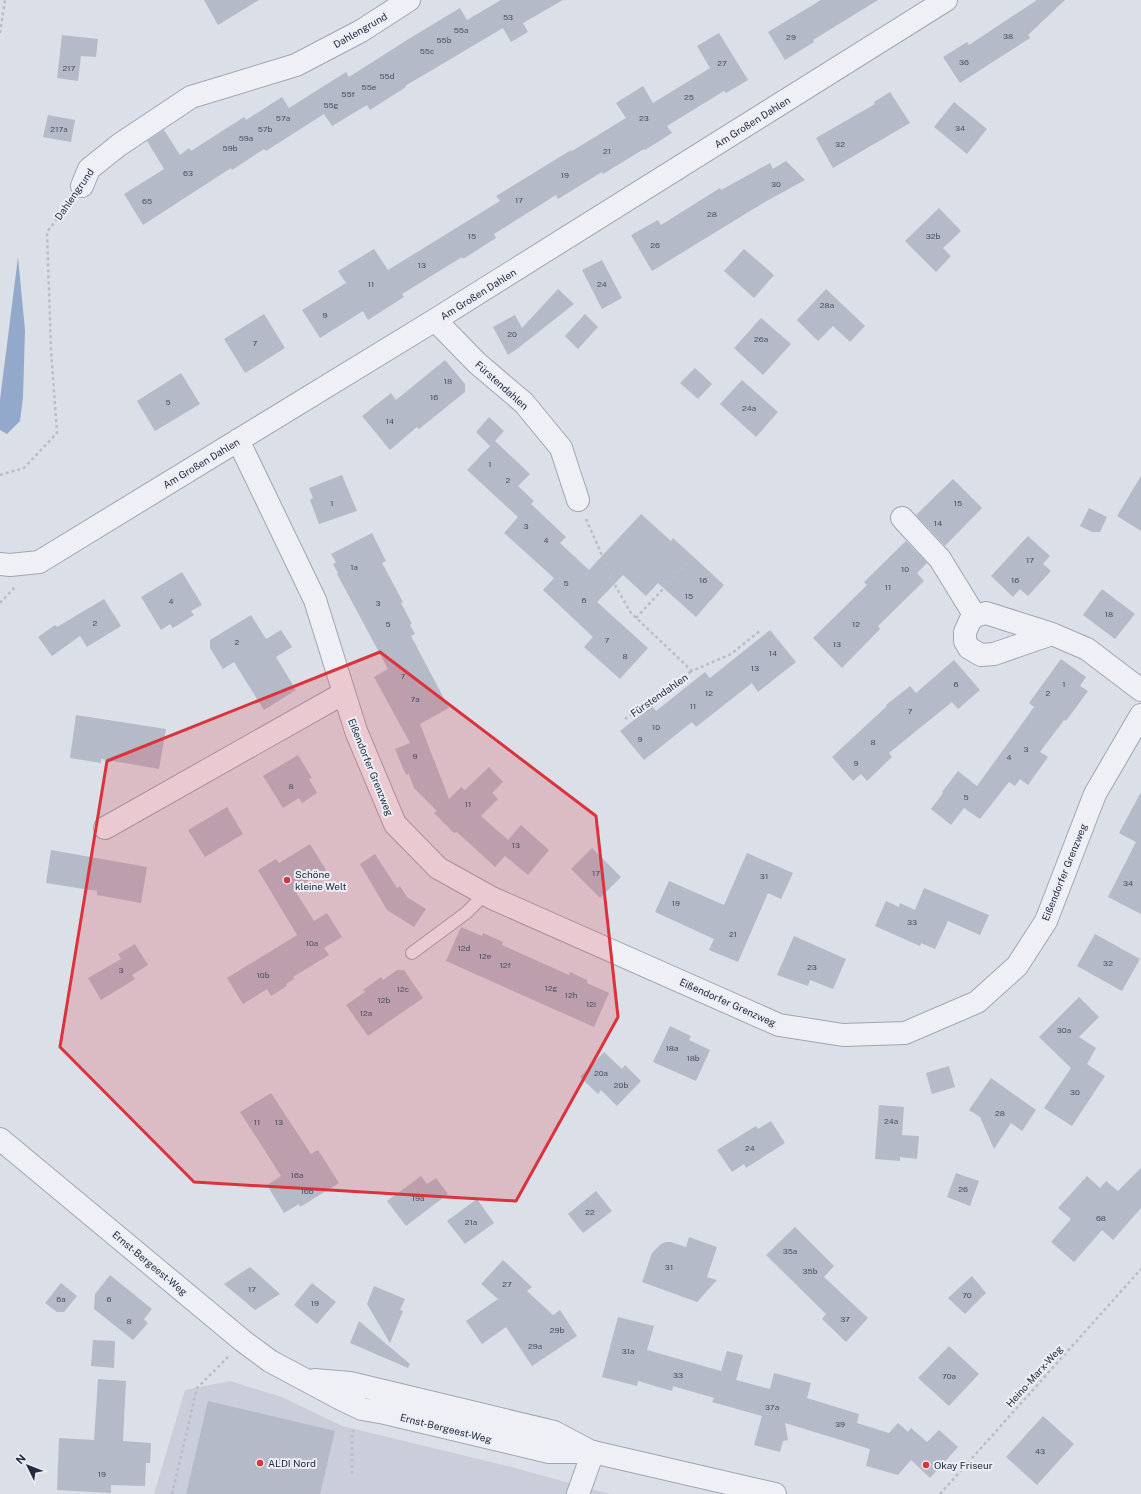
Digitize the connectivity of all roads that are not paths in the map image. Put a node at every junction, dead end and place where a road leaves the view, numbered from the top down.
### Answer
1 (409, 0) edge
2 (946, 0) edge
3 (82, 186) road end
4 (435, 320) junction
5 (238, 440) junction
6 (578, 500) road end
7 (902, 518) dead end
8 (0, 564) edge
9 (975, 616) junction
10 (1052, 634) junction
11 (1141, 690) edge
12 (344, 693) junction
13 (1141, 715) edge
14 (105, 828) dead end
15 (486, 894) junction
16 (412, 953) dead end
17 (0, 1139) edge
18 (305, 1379) junction
19 (593, 1452) junction
20 (578, 1494) edge
21 (775, 1494) edge

1 - 3 street, Dahlengrund
2 - 4 street, Am Großen Dahlen
4 - 5 street, Am Großen Dahlen
4 - 6 street, Fürstendahlen
5 - 8 street, Am Großen Dahlen
5 - 12 street, Eißendorfer Grenzweg
7 - 9 street
9 - 10 street
9 - 10 street
10 - 11 street
12 - 14 street
12 - 15 street, Eißendorfer Grenzweg
13 - 15 street, Eißendorfer Grenzweg
15 - 16 lane
17 - 18 street, Ernst-Bergeest-Weg
18 - 19 street, Ernst-Bergeest-Weg
18 - 19 street, Ernst-Bergeest-Weg
19 - 20 street
19 - 21 street, Ernst-Bergeest-Weg

